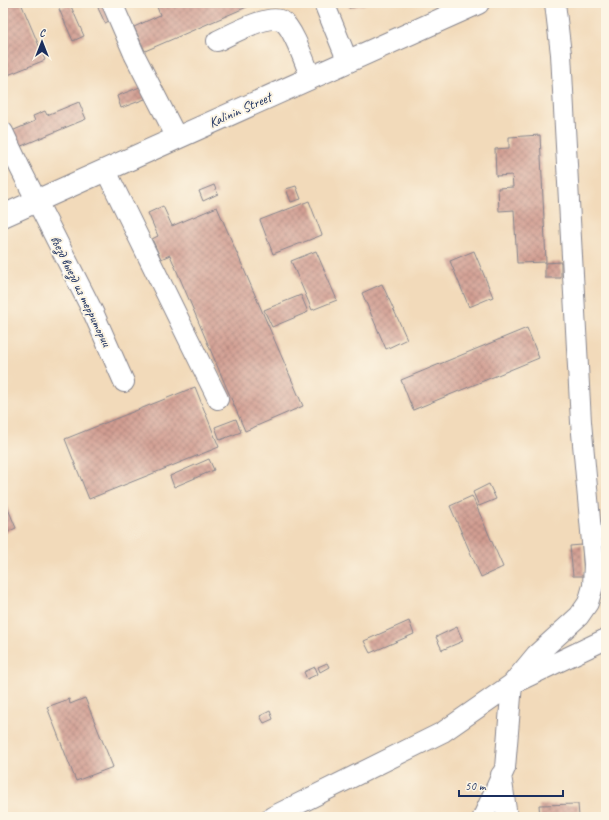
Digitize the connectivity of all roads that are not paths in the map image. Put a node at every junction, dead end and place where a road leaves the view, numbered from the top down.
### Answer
1 (112, 3) edge
2 (324, 3) edge
3 (478, 3) edge
4 (555, 3) edge
5 (216, 41) dead end
6 (348, 62) junction
7 (312, 78) junction
8 (3, 132) edge
9 (177, 138) junction
10 (106, 171) junction
11 (36, 201) junction
12 (3, 216) edge
13 (124, 382) dead end
14 (218, 399) dead end
15 (606, 639) edge
16 (512, 684) junction
17 (501, 775) junction
18 (272, 817) edge
19 (483, 817) edge
20 (507, 817) edge

1 - 9 street
2 - 6 street
3 - 6 main road, Kalinin Street
4 - 16 street
5 - 7 street
6 - 7 main road, Kalinin Street
7 - 9 main road, Kalinin Street
8 - 11 street, въезд выезд из территории
9 - 10 main road, Kalinin Street
10 - 11 main road, Kalinin Street
10 - 14 street
11 - 12 main road, Kalinin Street
11 - 13 street, въезд выезд из территории
15 - 16 street
16 - 17 street
16 - 18 street
17 - 19 street
17 - 20 street

